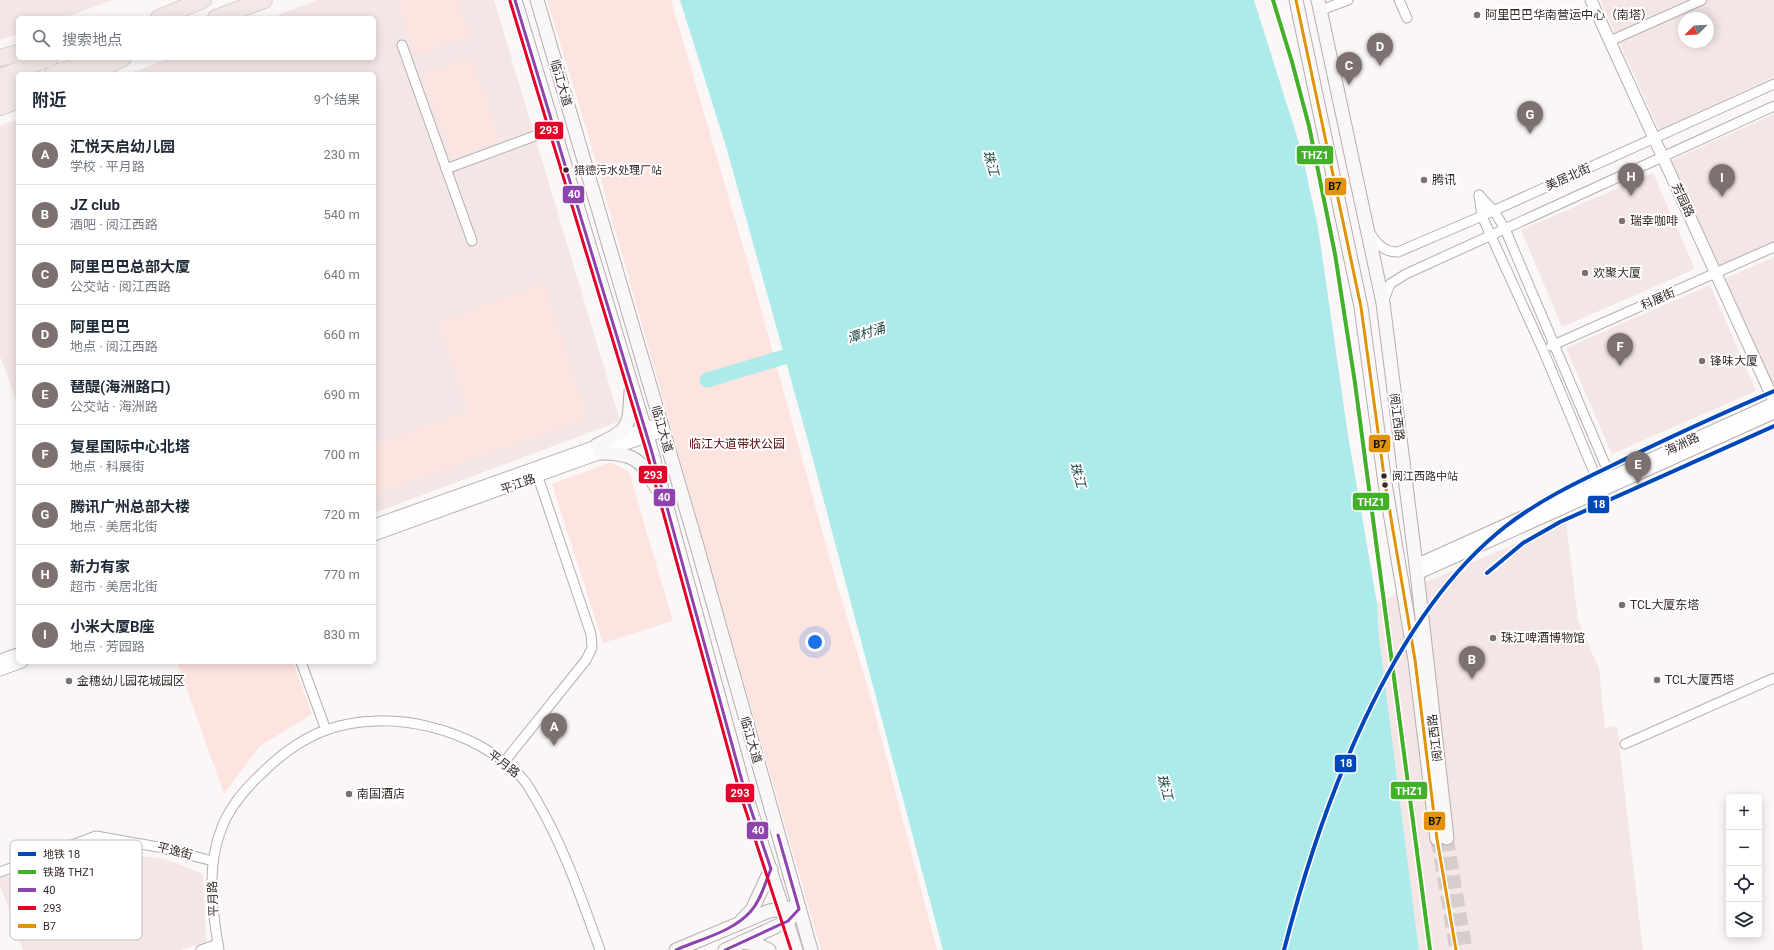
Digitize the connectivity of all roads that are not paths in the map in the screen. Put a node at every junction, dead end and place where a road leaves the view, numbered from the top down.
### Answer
1 (203, 0) edge
2 (264, 0) edge
3 (516, 0) edge
4 (537, 0) edge
5 (1296, 0) edge
6 (1348, 0) edge
7 (1399, 0) edge
8 (1591, 0) edge
9 (1702, 0) edge
10 (1319, 5) edge
11 (164, 16) edge
12 (221, 16) edge
13 (1407, 18) dead end
14 (1610, 41) junction
15 (402, 45) dead end
16 (16, 54) edge
17 (0, 58) edge
18 (45, 60) edge
19 (99, 60) edge
20 (119, 60) edge
21 (60, 72) edge
22 (94, 72) edge
23 (0, 77) edge
24 (1774, 84) edge
25 (16, 87) edge
26 (0, 93) edge
27 (16, 101) edge
28 (1774, 106) edge
29 (0, 107) edge
30 (540, 134) dead end
31 (1654, 137) junction
32 (1663, 156) junction
33 (446, 169) junction
34 (1494, 211) junction
35 (1482, 216) junction
36 (1506, 229) junction
37 (1368, 230) junction
38 (1491, 236) junction
39 (472, 241) dead end
40 (1774, 247) edge
41 (1717, 273) junction
42 (1382, 303) junction
43 (1556, 345) junction
44 (1543, 350) junction
45 (631, 383) junction
46 (1774, 402) edge
47 (1774, 413) edge
48 (661, 427) junction
49 (646, 432) junction
50 (599, 449) junction
51 (1672, 454) junction
52 (538, 476) junction
53 (1612, 481) junction
54 (1601, 487) junction
55 (668, 510) junction
56 (376, 523) edge
57 (376, 534) edge
58 (697, 546) junction
59 (678, 551) junction
60 (1416, 570) junction
61 (16, 655) edge
62 (0, 660) edge
63 (16, 664) edge
64 (302, 664) edge
65 (0, 670) edge
66 (1774, 678) edge
67 (326, 730) junction
68 (1625, 744) dead end
69 (505, 761) junction
70 (763, 783) junction
71 (745, 792) junction
72 (85, 840) edge
73 (119, 840) edge
74 (142, 844) edge
75 (213, 861) junction
76 (10, 868) edge
77 (770, 869) junction
78 (0, 872) edge
79 (783, 908) junction
80 (799, 908) junction
81 (788, 921) junction
82 (737, 924) junction
83 (742, 942) junction
84 (219, 947) edge
85 (201, 950) edge
86 (600, 950) edge
87 (676, 950) edge
88 (725, 950) edge
89 (769, 950) edge
90 (796, 950) edge
91 (811, 950) edge

1 - 11 highway
2 - 12 highway
3 - 45 main road, 临江大道
4 - 48 main road, 临江大道
5 - 60 main road, 阅江西路
6 - 10 street
7 - 13 street
8 - 14 street, 芳园路
9 - 14 street
10 - 37 main road, 阅江西路
14 - 31 street, 芳园路
15 - 33 street
16 - 17 highway
18 - 23 highway
19 - 21 highway
20 - 22 highway
24 - 31 street, 美居北街
25 - 26 highway
27 - 29 highway
28 - 32 street, 美居北街
30 - 33 street
31 - 32 street, 芳园路
31 - 34 street, 美居北街
32 - 36 street, 美居北街
32 - 41 street, 芳园路
33 - 39 street
34 - 35 street, 美居北街
34 - 35 street
34 - 36 street
35 - 37 street, 美居北街
35 - 38 street
36 - 38 street, 美居北街
36 - 43 street
37 - 42 main road, 阅江西路
38 - 42 street, 美居北街
38 - 44 street
40 - 41 street, 科展街
41 - 43 street, 科展街
41 - 46 street, 芳园路
42 - 60 main road, 阅江西路
43 - 44 street, 科展街
43 - 53 street
44 - 54 street
45 - 49 main road, 临江大道
45 - 50 main road
46 - 51 street, 海洲路
47 - 51 street, 海洲路
48 - 49 street, 平江路
48 - 58 main road, 临江大道
49 - 50 street, 平江路
49 - 55 main road, 临江大道
50 - 52 street, 平江路
50 - 55 main road
50 - 56 street, 平江路
51 - 53 street, 海洲路
52 - 57 street, 平江路
52 - 69 street
53 - 54 street, 海洲路
54 - 60 street, 海洲路
55 - 59 main road, 临江大道
58 - 59 main road
58 - 70 main road, 临江大道
59 - 71 main road, 临江大道
61 - 62 street
63 - 65 street
64 - 67 street
66 - 68 street
67 - 69 street, 平月路
67 - 75 street, 平月路
69 - 86 street, 平月路
70 - 71 main road
70 - 80 main road, 临江大道
71 - 77 main road, 临江大道
72 - 73 street, 平逸街
74 - 75 street, 平逸街
75 - 84 street, 平月路
76 - 78 street, 平逸街
77 - 79 main road, 临江大道
77 - 82 main road
79 - 80 main road
79 - 81 main road, 临江大道
79 - 82 main road
80 - 81 main road
80 - 91 main road, 临江大道
81 - 83 main road
81 - 90 main road, 临江大道
82 - 83 main road
82 - 87 main road
83 - 88 main road
83 - 89 main road
84 - 85 street

